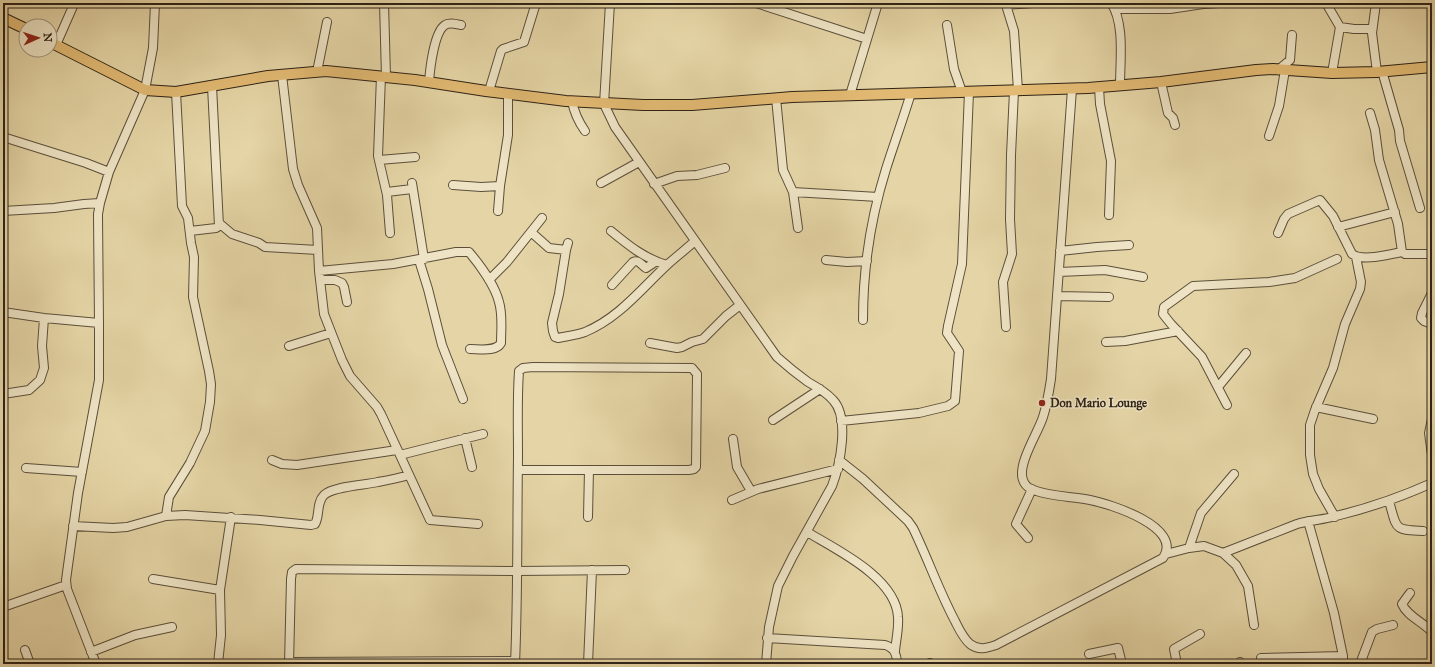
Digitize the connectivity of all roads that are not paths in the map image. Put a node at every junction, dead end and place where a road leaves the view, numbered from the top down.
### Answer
1 (156, 3) edge
2 (384, 3) edge
3 (536, 3) edge
4 (610, 3) edge
5 (756, 3) edge
6 (878, 3) edge
7 (1033, 3) edge
8 (1203, 3) edge
9 (1219, 3) edge
10 (1326, 3) edge
11 (1376, 3) edge
12 (74, 4) edge
13 (1004, 4) edge
14 (1113, 6) edge
15 (3, 18) edge
16 (327, 22) dead end
17 (18, 25) edge
18 (461, 25) dead end
19 (947, 25) dead end
20 (1340, 27) junction
21 (1372, 29) junction
22 (58, 34) edge
23 (1292, 35) dead end
24 (867, 39) junction
25 (58, 46) edge
26 (1432, 67) edge
27 (1282, 70) junction
28 (317, 72) junction
29 (1380, 72) junction
30 (1332, 73) junction
31 (282, 75) junction
32 (383, 76) junction
33 (429, 82) junction
34 (1162, 82) junction
35 (212, 86) junction
36 (1120, 86) junction
37 (1099, 87) junction
38 (1072, 88) junction
39 (145, 90) junction
40 (1016, 90) junction
41 (489, 91) junction
42 (176, 92) junction
43 (965, 92) junction
44 (508, 94) junction
45 (911, 94) junction
46 (850, 95) junction
47 (776, 98) junction
48 (572, 101) junction
49 (604, 104) junction
50 (1370, 113) dead end
51 (1175, 125) dead end
52 (585, 131) dead end
53 (1269, 136) dead end
54 (3, 137) edge
55 (415, 157) dead end
56 (379, 160) junction
57 (639, 162) junction
58 (725, 168) dead end
59 (109, 172) junction
60 (601, 183) dead end
61 (654, 184) junction
62 (453, 185) dead end
63 (500, 186) junction
64 (387, 192) junction
65 (793, 192) junction
66 (878, 197) junction
67 (100, 203) junction
68 (1420, 208) dead end
69 (3, 211) edge
70 (498, 212) dead end
71 (1395, 212) junction
72 (1109, 215) dead end
73 (542, 218) dead end
74 (219, 224) junction
75 (1338, 227) junction
76 (798, 228) dead end
77 (190, 231) junction
78 (611, 231) dead end
79 (531, 232) junction
80 (390, 233) dead end
81 (1278, 233) dead end
82 (696, 241) junction
83 (1129, 245) dead end
84 (318, 250) junction
85 (1060, 251) junction
86 (1402, 252) junction
87 (1432, 254) edge
88 (1356, 257) junction
89 (421, 259) junction
90 (1337, 259) dead end
91 (826, 260) dead end
92 (867, 261) junction
93 (655, 262) junction
94 (667, 265) junction
95 (319, 270) junction
96 (1059, 272) junction
97 (1143, 277) dead end
98 (320, 280) junction
99 (489, 280) junction
100 (612, 285) dead end
101 (1432, 294) edge
102 (1057, 296) junction
103 (1109, 297) dead end
104 (346, 302) dead end
105 (740, 305) junction
106 (3, 312) edge
107 (44, 318) junction
108 (863, 320) dead end
109 (99, 322) junction
110 (1432, 324) edge
111 (1006, 326) dead end
112 (1178, 331) junction
113 (331, 333) junction
114 (1106, 342) dead end
115 (650, 343) dead end
116 (289, 346) dead end
117 (470, 349) dead end
118 (1246, 353) dead end
119 (1218, 387) junction
120 (820, 389) junction
121 (3, 394) edge
122 (463, 400) dead end
123 (1228, 405) dead end
124 (1316, 407) junction
125 (1373, 419) dead end
126 (1432, 419) edge
127 (772, 420) dead end
128 (841, 422) junction
129 (483, 434) dead end
130 (465, 438) junction
131 (733, 438) dead end
132 (399, 452) junction
133 (1432, 455) edge
134 (272, 460) dead end
135 (839, 464) junction
136 (472, 466) dead end
137 (26, 468) dead end
138 (518, 470) junction
139 (589, 470) junction
140 (82, 472) junction
141 (1234, 474) dead end
142 (409, 475) junction
143 (1432, 482) edge
144 (1032, 489) junction
145 (751, 491) junction
146 (732, 500) dead end
147 (1389, 501) junction
148 (166, 516) junction
149 (231, 517) junction
150 (588, 517) dead end
151 (1335, 517) junction
152 (1308, 521) junction
153 (478, 524) dead end
154 (73, 526) junction
155 (1423, 531) dead end
156 (807, 532) junction
157 (1028, 538) dead end
158 (1189, 548) junction
159 (1223, 553) junction
160 (1166, 554) junction
161 (592, 570) junction
162 (625, 570) dead end
163 (517, 571) junction
164 (153, 580) dead end
165 (66, 585) junction
166 (220, 590) junction
167 (1410, 593) dead end
168 (3, 607) edge
169 (1254, 625) dead end
170 (1393, 625) dead end
171 (172, 627) dead end
172 (1432, 632) edge
173 (1200, 634) dead end
174 (767, 638) junction
175 (25, 650) dead end
176 (895, 651) junction
177 (91, 652) junction
178 (1089, 654) dead end
179 (1261, 658) dead end
180 (1343, 660) edge
181 (289, 663) edge
182 (515, 663) edge
183 (30, 664) edge
184 (96, 664) edge
185 (218, 664) edge
186 (588, 664) edge
187 (766, 664) edge
188 (897, 664) edge
189 (1122, 664) edge
190 (1177, 664) edge
191 (1360, 664) edge

1 - 39 street
2 - 32 street
3 - 41 street
4 - 49 street
5 - 24 street
6 - 24 street
7 - 13 street
8 - 9 street
8 - 14 street
10 - 20 street
11 - 21 street
12 - 22 street
13 - 40 street
14 - 36 street
15 - 17 main road
16 - 28 street
18 - 33 street
19 - 43 street
20 - 21 street
20 - 30 street
21 - 29 street
23 - 27 street
24 - 46 street
25 - 39 main road
26 - 29 main road
27 - 30 main road
27 - 34 main road
27 - 53 street
28 - 31 main road
28 - 32 main road
29 - 30 main road
29 - 68 street
31 - 35 main road
31 - 84 street
32 - 33 main road
32 - 56 street
33 - 41 main road
34 - 36 main road
34 - 51 street
35 - 42 main road
35 - 74 street
36 - 37 main road
37 - 38 main road
37 - 72 street
38 - 40 main road
38 - 85 street
39 - 42 main road
39 - 59 street
40 - 43 main road
40 - 111 street
41 - 44 main road
42 - 77 street
43 - 45 main road
43 - 128 street
44 - 48 main road
44 - 63 street
45 - 46 main road
45 - 66 street
46 - 47 main road
47 - 49 main road
47 - 65 street
48 - 49 main road
48 - 52 street
49 - 57 street
50 - 71 street
54 - 59 street
55 - 56 street
56 - 64 street
57 - 60 street
57 - 61 street
58 - 61 street
59 - 67 street
61 - 82 street
62 - 63 street
63 - 70 street
64 - 80 street
64 - 89 street
65 - 66 street
65 - 76 street
66 - 92 street
67 - 69 street
67 - 109 street
71 - 75 street
71 - 86 street
73 - 79 street
74 - 77 street
74 - 84 street
75 - 81 street
75 - 88 street
77 - 148 street
78 - 93 street
79 - 94 street
79 - 99 street
82 - 94 street
82 - 105 street
83 - 85 street
84 - 95 street
85 - 96 street
86 - 87 street
86 - 88 street
88 - 124 street
89 - 95 street
89 - 99 street
89 - 122 street
90 - 112 street
91 - 92 street
92 - 108 street
93 - 94 street
93 - 100 street
95 - 98 street
96 - 97 street
96 - 102 street
98 - 104 street
98 - 113 street
99 - 117 street
101 - 110 street
102 - 103 street
102 - 144 street
105 - 115 street
105 - 120 street
106 - 107 street
107 - 109 street
107 - 121 street
109 - 140 street
112 - 114 street
112 - 119 street
113 - 116 street
113 - 132 street
118 - 119 street
119 - 123 street
120 - 127 street
120 - 128 street
124 - 125 street
124 - 151 street
126 - 133 street
128 - 135 street
129 - 130 street
130 - 132 street
130 - 136 street
131 - 145 street
132 - 134 street
132 - 142 street
135 - 145 street
135 - 156 street
135 - 160 street
137 - 140 street
138 - 139 street
138 - 139 street
138 - 163 street
139 - 150 street
140 - 154 street
141 - 158 street
142 - 149 street
142 - 153 street
143 - 147 street
144 - 157 street
144 - 160 street
145 - 146 street
147 - 151 street
147 - 155 street
148 - 149 street
148 - 154 street
149 - 166 street
151 - 152 street
152 - 159 street
152 - 180 street
154 - 165 street
156 - 174 street
156 - 176 street
158 - 159 street
158 - 160 street
159 - 169 street
161 - 162 street
161 - 163 street
161 - 186 street
163 - 181 street
163 - 182 street
164 - 166 street
165 - 168 street
165 - 177 street
166 - 185 street
167 - 172 street
170 - 191 street
171 - 177 street
173 - 190 street
174 - 176 street
174 - 187 street
175 - 183 street
176 - 188 street
177 - 184 street
178 - 189 street
179 - 180 street
181 - 182 street

